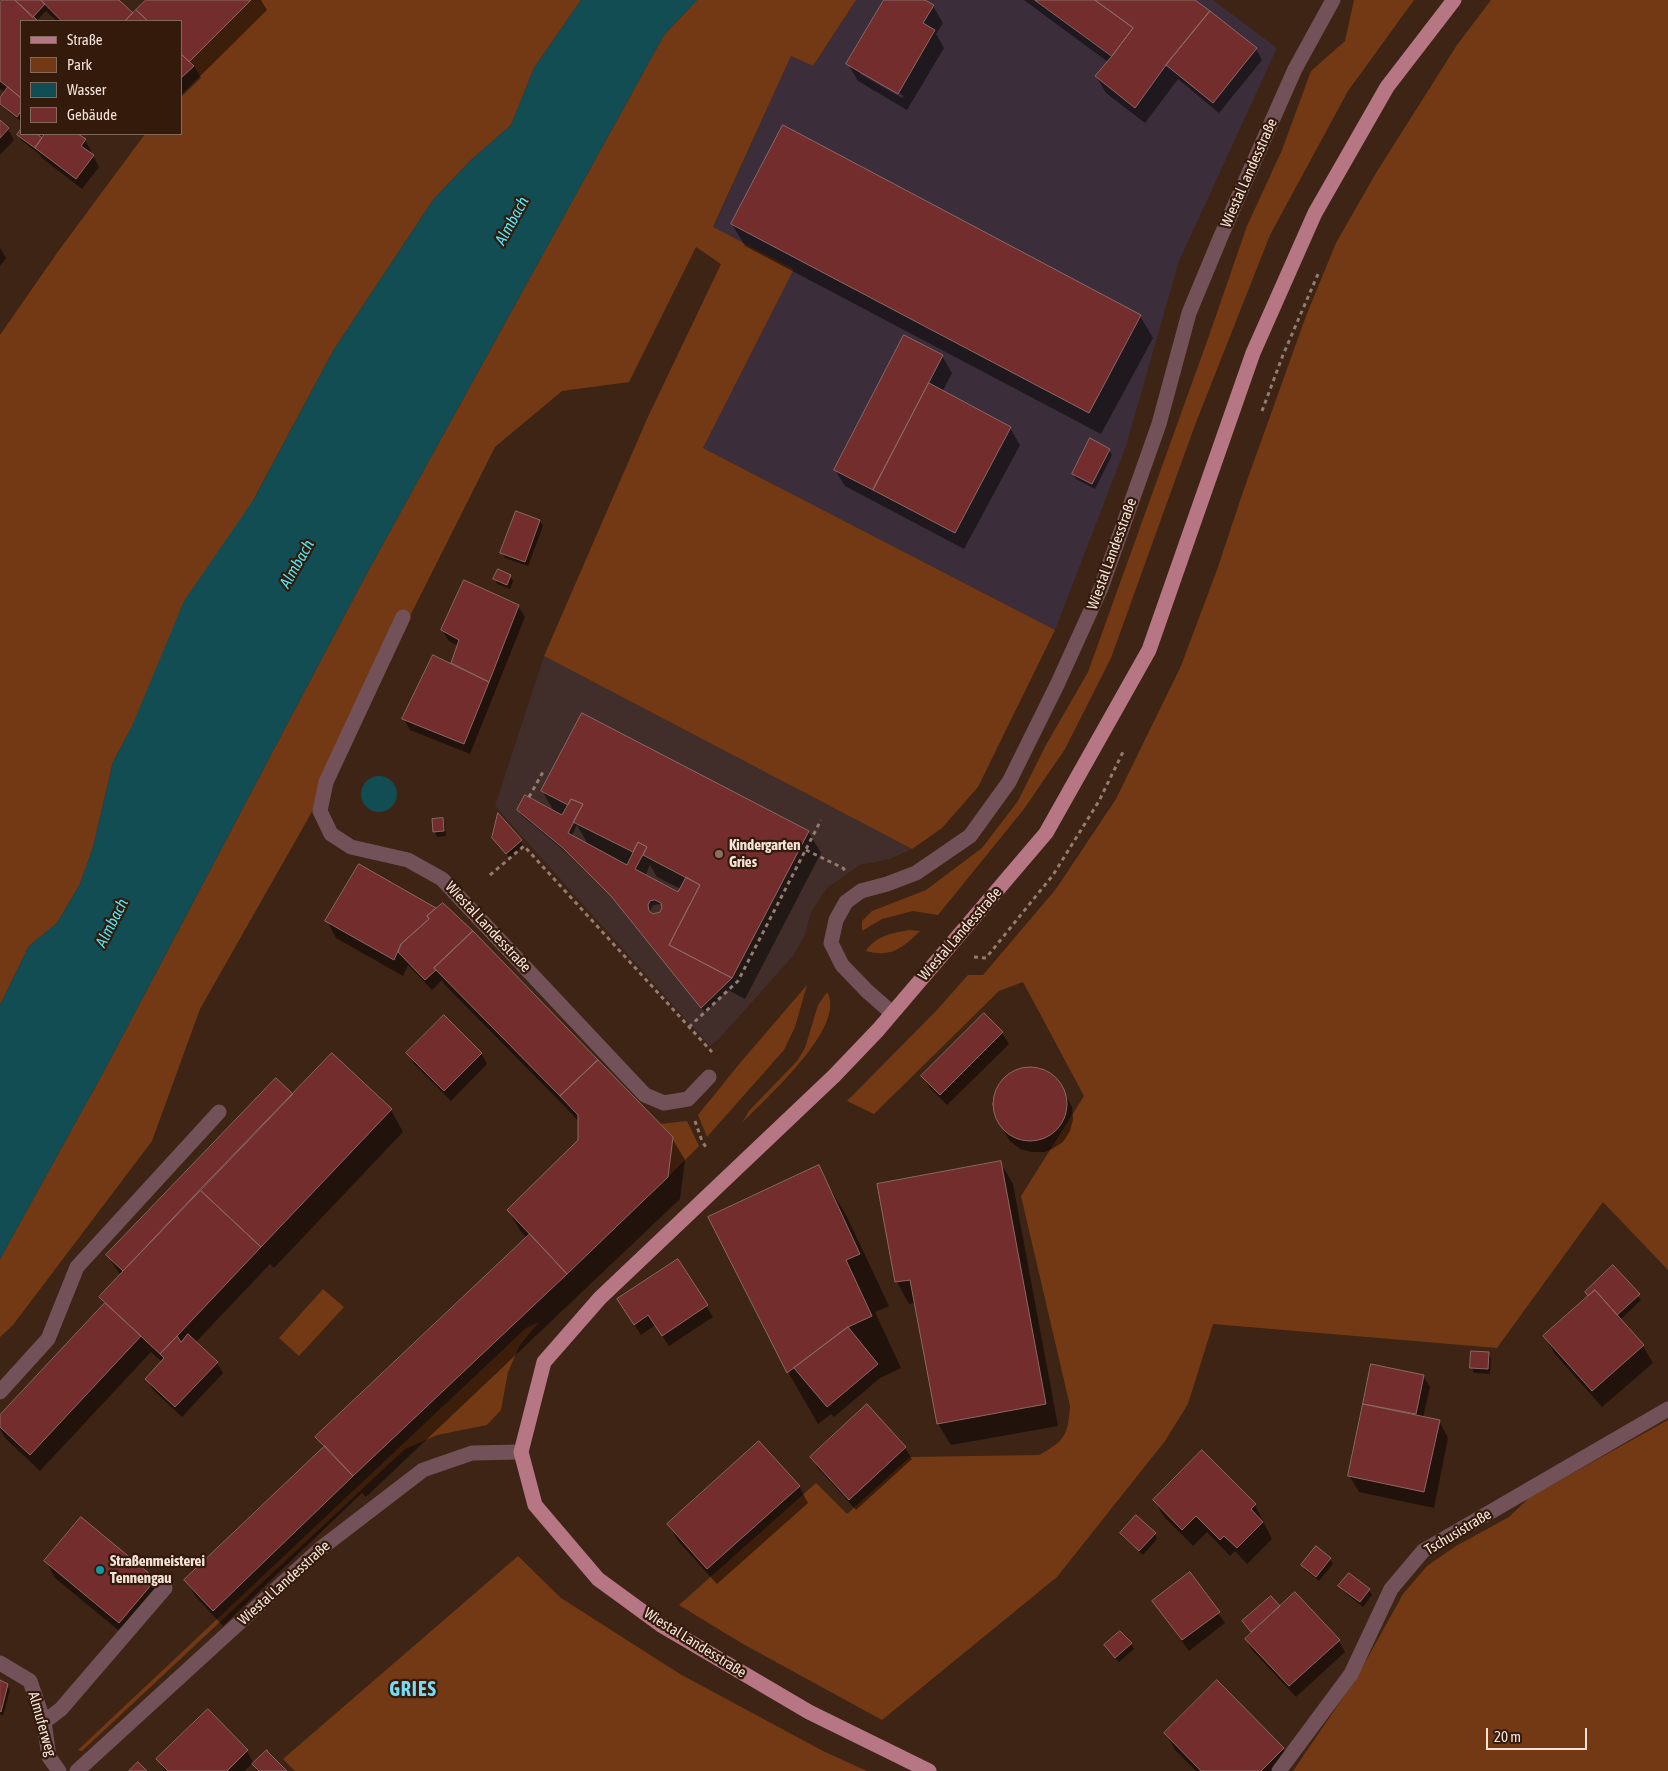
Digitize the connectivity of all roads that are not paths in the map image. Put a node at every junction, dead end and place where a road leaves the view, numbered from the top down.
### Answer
1 (1333, 0) edge
2 (1454, 0) edge
3 (403, 617) dead end
4 (892, 1013) junction
5 (709, 1077) dead end
6 (219, 1112) dead end
7 (0, 1392) edge
8 (1668, 1409) edge
9 (521, 1452) junction
10 (165, 1588) dead end
11 (0, 1663) edge
12 (44, 1722) junction
13 (59, 1771) edge
14 (77, 1771) edge
15 (929, 1771) edge
16 (1279, 1771) edge

1 - 4 street, Wiestal Landesstraße
2 - 4 main road, Wiestal Landesstraße
3 - 5 street, Wiestal Landesstraße
4 - 9 main road, Wiestal Landesstraße
6 - 7 street
8 - 16 street, Tschusistraße
9 - 14 street, Wiestal Landesstraße
9 - 15 main road, Wiestal Landesstraße
10 - 12 street
11 - 12 street, Almuferweg
12 - 13 street, Almuferweg

